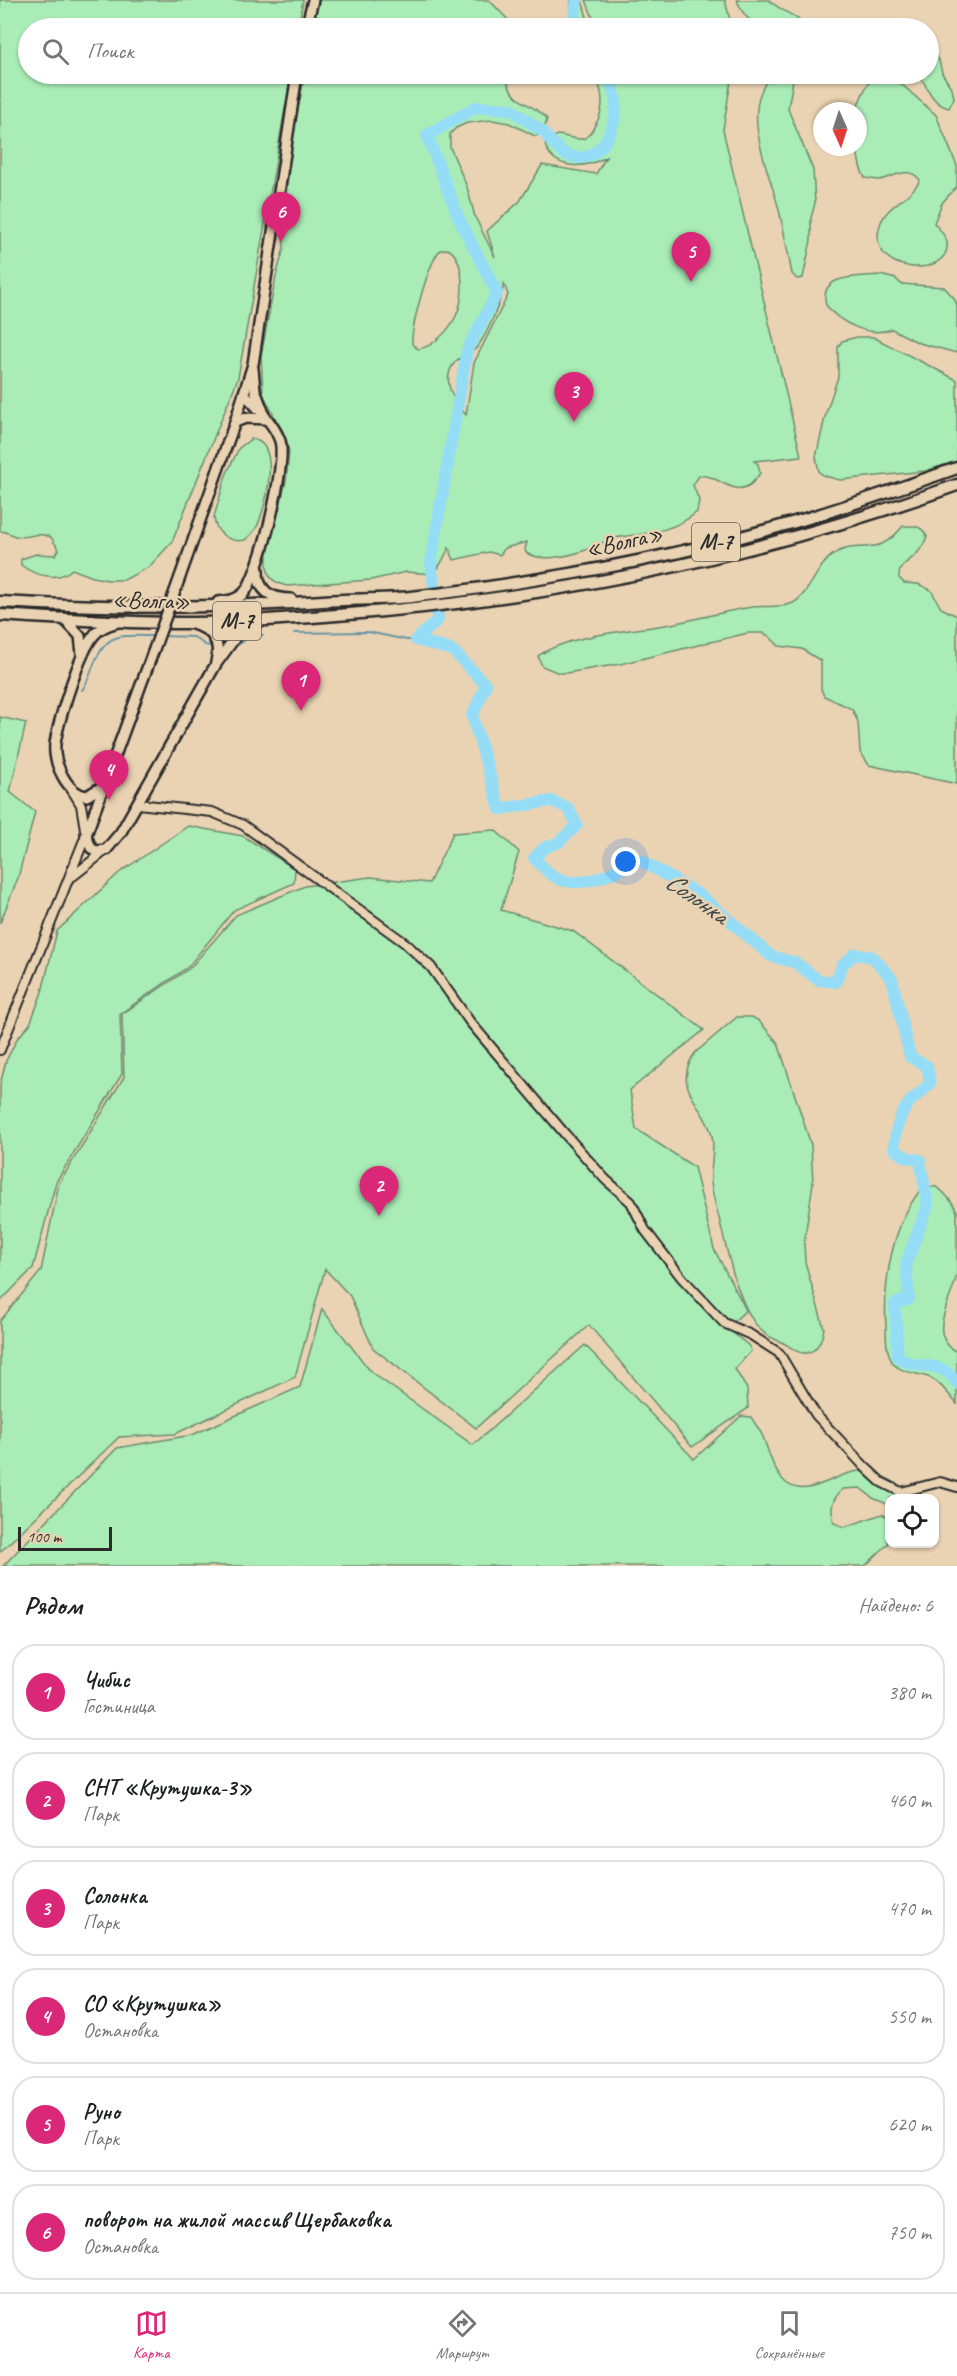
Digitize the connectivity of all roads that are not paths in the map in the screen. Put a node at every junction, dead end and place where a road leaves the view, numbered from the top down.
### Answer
1 (313, 0) edge
2 (308, 18) edge
3 (295, 84) edge
4 (253, 364) junction
5 (244, 393) junction
6 (266, 419) junction
7 (235, 422) junction
8 (957, 468) edge
9 (957, 485) edge
10 (258, 567) junction
11 (0, 602) edge
12 (321, 602) junction
13 (188, 607) junction
14 (0, 615) edge
15 (62, 618) junction
16 (286, 619) junction
17 (123, 621) junction
18 (192, 624) junction
19 (252, 625) junction
20 (82, 656) junction
21 (216, 664) junction
22 (105, 784) junction
23 (72, 789) junction
24 (138, 804) junction
25 (87, 835) junction
26 (106, 850) junction
27 (70, 879) junction
28 (0, 1050) edge
29 (957, 1487) edge

1 - 2 main road
3 - 4 main road
4 - 5 main road
4 - 6 main road
5 - 6 main road
5 - 7 main road
6 - 7 main road
6 - 10 main road
7 - 22 main road, bridge
8 - 12 highway, «Волга» / М-7
9 - 16 highway, «Волга» / М-7
10 - 12 main road
10 - 13 main road
11 - 13 highway, «Волга» / М-7
12 - 13 highway, «Волга» / М-7
14 - 15 highway, «Волга» / М-7
15 - 17 highway, «Волга» / М-7
15 - 20 main road
16 - 18 highway, «Волга» / М-7
16 - 19 main road
17 - 18 highway, «Волга» / М-7
17 - 20 main road
18 - 19 main road
18 - 21 main road
19 - 21 main road
20 - 23 main road
21 - 24 main road
22 - 23 main road
22 - 25 main road
23 - 25 street
24 - 26 main road
24 - 29 street
25 - 26 main road
25 - 27 street
26 - 27 street
27 - 28 street

